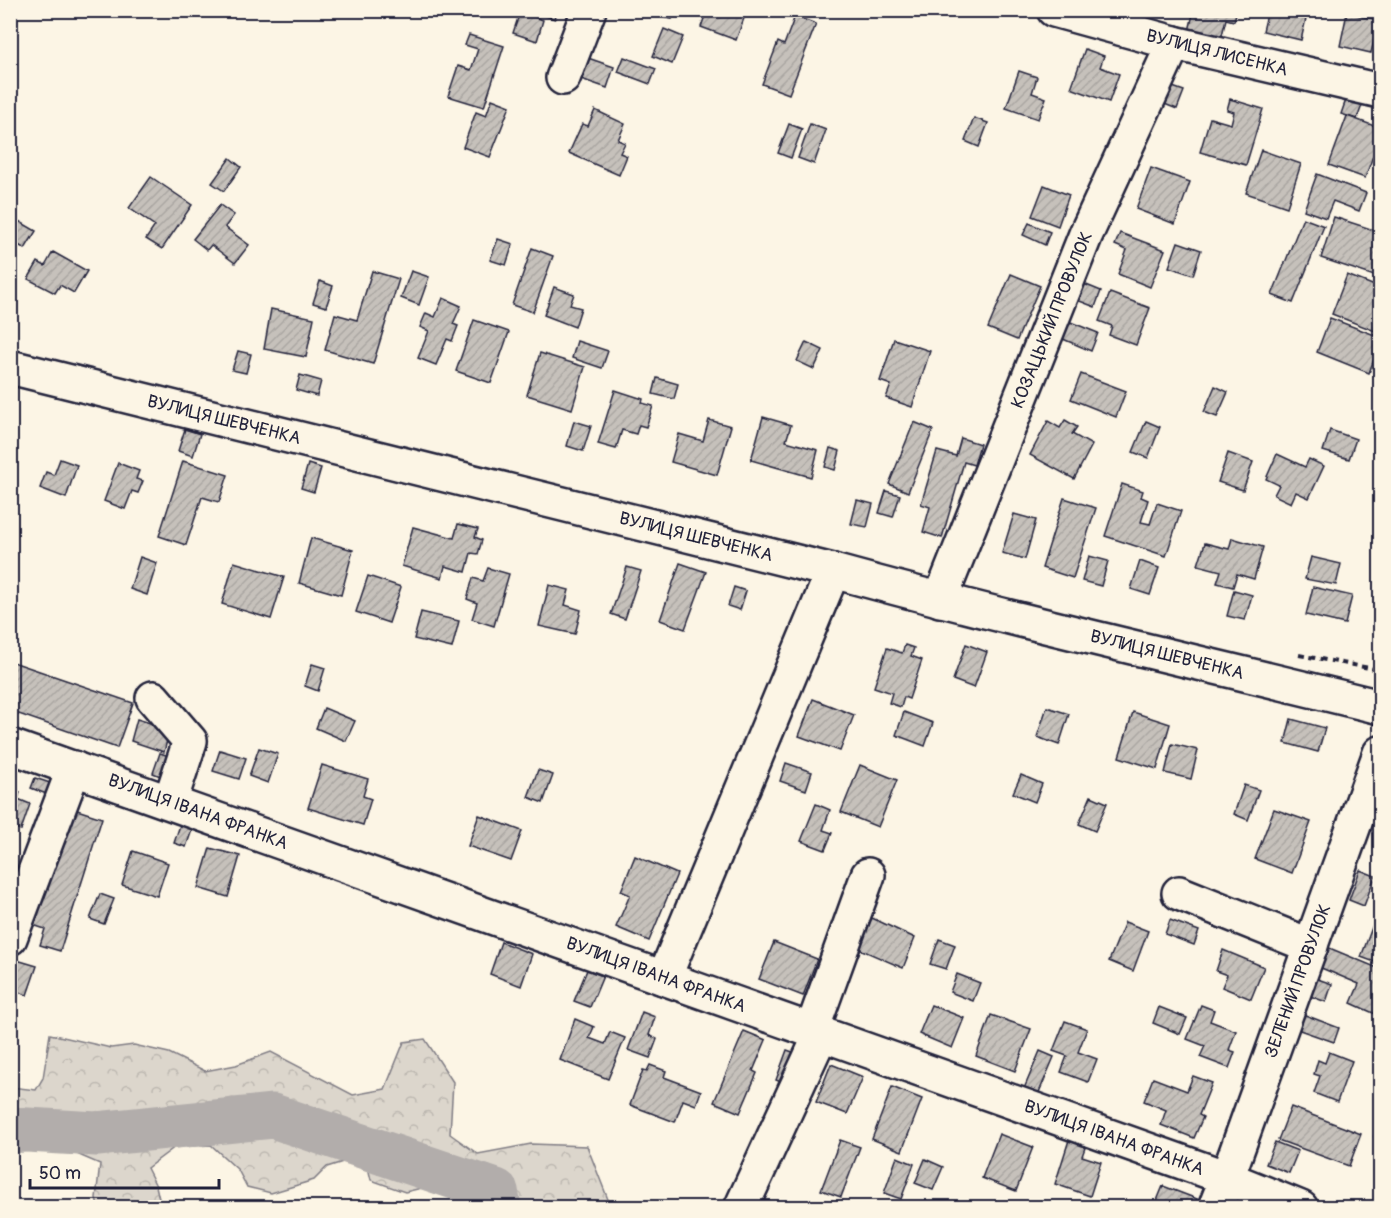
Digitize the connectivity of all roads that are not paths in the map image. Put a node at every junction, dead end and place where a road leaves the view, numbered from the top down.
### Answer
1 (589, 10) edge
2 (1054, 10) edge
3 (1174, 44) junction
4 (563, 78) dead end
5 (1380, 91) edge
6 (10, 367) edge
7 (833, 571) junction
8 (940, 600) junction
9 (153, 698) dead end
10 (1380, 707) edge
11 (10, 746) edge
12 (1380, 753) edge
13 (74, 768) junction
14 (170, 802) junction
15 (868, 875) dead end
16 (1179, 893) dead end
17 (10, 938) edge
18 (1311, 946) junction
19 (664, 978) junction
20 (816, 1032) junction
21 (1227, 1178) junction
22 (741, 1208) edge
23 (1215, 1208) edge
24 (1301, 1208) edge

1 - 4 street
2 - 3 street, ВУЛИЦЯ ЛИСЕНКА
3 - 5 street, ВУЛИЦЯ ЛИСЕНКА
3 - 8 street, КОЗАЦЬКИЙ ПРОВУЛОК
6 - 7 street, ВУЛИЦЯ ШЕВЧЕНКА
7 - 8 street, ВУЛИЦЯ ШЕВЧЕНКА
7 - 19 street
8 - 10 street, ВУЛИЦЯ ШЕВЧЕНКА
9 - 14 street
11 - 13 street, ВУЛИЦЯ ІВАНА ФРАНКА
12 - 18 street, ЗЕЛЕНИЙ ПРОВУЛОК
13 - 14 street, ВУЛИЦЯ ІВАНА ФРАНКА
13 - 17 street
14 - 19 street, ВУЛИЦЯ ІВАНА ФРАНКА
15 - 20 street
16 - 18 street
18 - 21 street, ЗЕЛЕНИЙ ПРОВУЛОК
19 - 20 street, ВУЛИЦЯ ІВАНА ФРАНКА
20 - 21 street, ВУЛИЦЯ ІВАНА ФРАНКА
20 - 22 street
21 - 23 street, ЗЕЛЕНИЙ ПРОВУЛОК
21 - 24 street, ВУЛИЦЯ ІВАНА ФРАНКА

